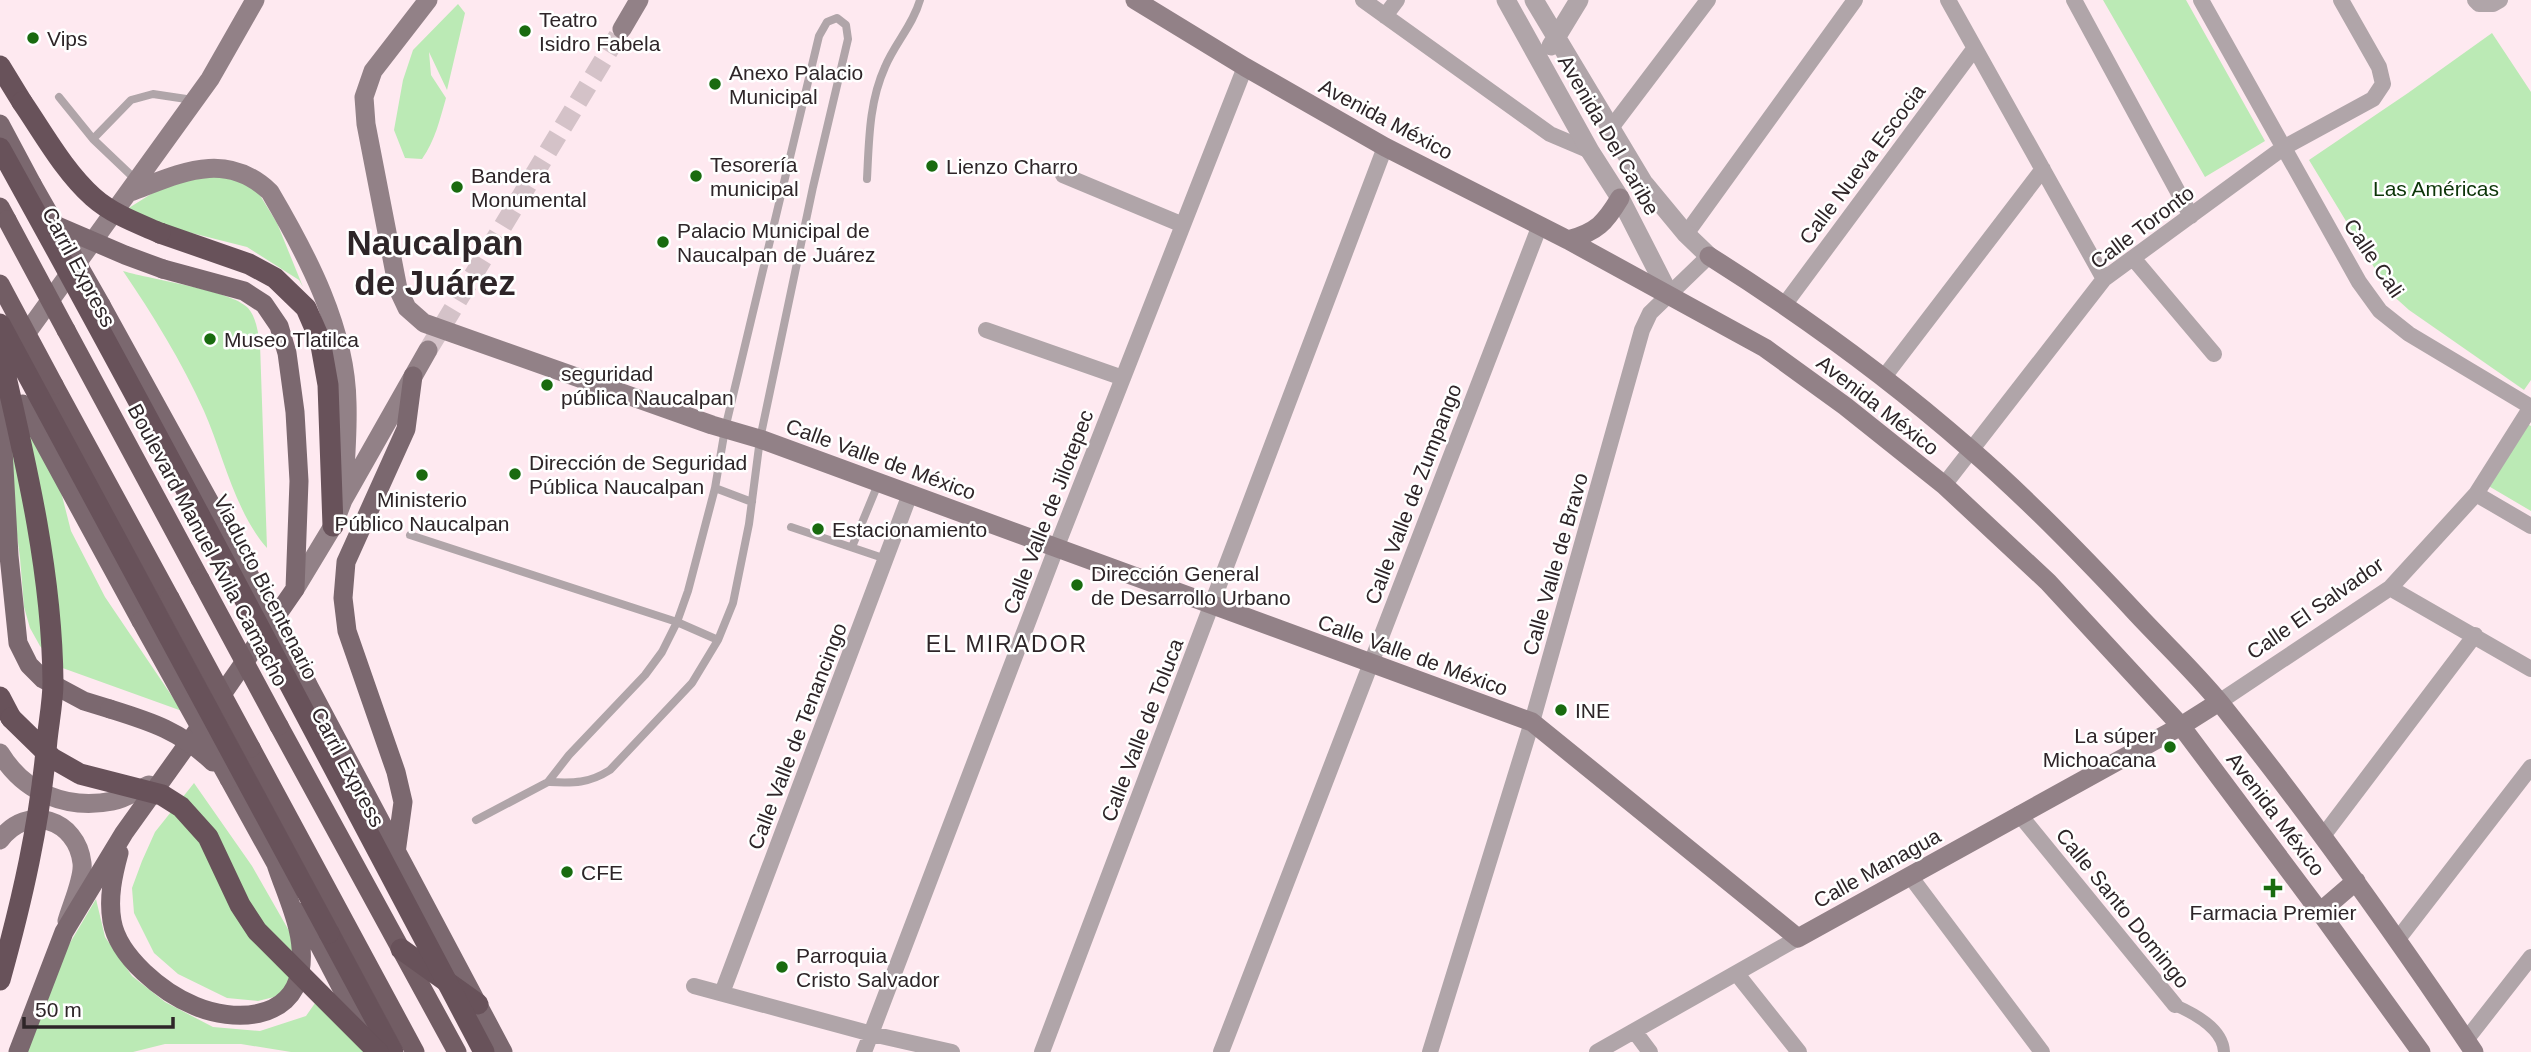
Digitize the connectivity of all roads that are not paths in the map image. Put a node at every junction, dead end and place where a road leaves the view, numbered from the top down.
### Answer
1 (255, 0) edge
2 (428, 0) edge
3 (639, 0) edge
4 (920, 0) edge
5 (1135, 0) edge
6 (1363, 0) edge
7 (1398, 0) edge
8 (1506, 0) edge
9 (1578, 0) edge
10 (1709, 0) edge
11 (1856, 0) edge
12 (1948, 0) edge
13 (2074, 0) edge
14 (2201, 0) edge
15 (2341, 0) edge
16 (2500, 0) edge
17 (1536, 1) edge
18 (2477, 2) edge
19 (1385, 16) junction
20 (1522, 27) junction
21 (622, 29) tunnel mouth
22 (1555, 39) junction
23 (1974, 49) junction
24 (1542, 62) junction
25 (0, 66) edge
26 (1245, 67) junction
27 (59, 97) dead end
28 (196, 100) junction
29 (0, 124) edge
30 (1611, 128) junction
31 (93, 139) junction
32 (1385, 147) junction
33 (0, 148) edge
34 (2283, 148) junction
35 (1590, 151) junction
36 (2043, 169) junction
37 (0, 171) edge
38 (1063, 175) dead end
39 (867, 179) dead end
40 (1643, 182) junction
41 (133, 187) junction
42 (1620, 198) junction
43 (3, 214) edge
44 (2191, 216) junction
45 (55, 225) junction
46 (1183, 225) junction
47 (1540, 225) junction
48 (1686, 234) junction
49 (1568, 240) junction
50 (1709, 256) junction
51 (2133, 258) junction
52 (2104, 279) junction
53 (0, 284) edge
54 (1669, 294) junction
55 (1785, 304) junction
56 (0, 324) edge
57 (986, 330) dead end
58 (428, 350) tunnel mouth
59 (0, 351) edge
60 (2214, 354) dead end
61 (0, 360) edge
62 (0, 370) edge
63 (413, 376) junction
64 (1884, 377) junction
65 (1123, 378) junction
66 (0, 396) edge
67 (2531, 407) edge
68 (724, 429) junction
69 (760, 439) junction
70 (1971, 449) junction
71 (878, 484) junction
72 (1944, 485) junction
73 (715, 488) junction
74 (910, 494) junction
75 (2476, 494) junction
76 (343, 500) junction
77 (752, 502) junction
78 (333, 526) junction
79 (2531, 526) edge
80 (791, 527) dead end
81 (410, 535) dead end
82 (1057, 546) junction
83 (852, 547) junction
84 (886, 559) junction
85 (2390, 588) junction
86 (295, 589) junction
87 (1212, 606) junction
88 (677, 622) junction
89 (2475, 635) junction
90 (718, 639) junction
91 (1370, 663) junction
92 (2531, 669) edge
93 (0, 697) edge
94 (2219, 702) junction
95 (1532, 722) junction
96 (2181, 726) junction
97 (0, 753) edge
98 (2531, 767) edge
99 (228, 777) junction
100 (165, 778) junction
101 (548, 782) junction
102 (2019, 814) junction
103 (476, 820) dead end
104 (124, 833) junction
105 (2323, 836) junction
106 (0, 840) edge
107 (396, 853) junction
108 (275, 863) junction
109 (1910, 876) junction
110 (2356, 881) junction
111 (2320, 912) junction
112 (64, 932) junction
113 (1798, 938) junction
114 (2398, 939) junction
115 (401, 949) junction
116 (2531, 957) edge
117 (1737, 974) junction
118 (0, 980) edge
119 (694, 986) dead end
120 (722, 993) junction
121 (478, 1004) junction
122 (2175, 1005) joint
123 (1635, 1031) junction
124 (872, 1034) junction
125 (2470, 1046) edge
126 (18, 1052) edge
127 (376, 1052) edge
128 (393, 1052) edge
129 (415, 1052) edge
130 (457, 1052) edge
131 (474, 1052) edge
132 (484, 1052) edge
133 (503, 1052) edge
134 (864, 1052) edge
135 (952, 1052) edge
136 (1042, 1052) edge
137 (1221, 1052) edge
138 (1430, 1052) edge
139 (1597, 1052) edge
140 (1650, 1052) edge
141 (1799, 1052) edge
142 (2042, 1052) edge
143 (2224, 1052) edge
144 (2421, 1052) edge

1 - 28 main road
2 - 68 main road, Calle Valle de México
3 - 21 main road
4 - 39 lane
5 - 26 main road, Avenida México
6 - 19 street
7 - 19 street
8 - 20 street, Avenida Del Caribe
9 - 22 street
10 - 30 street
11 - 48 street
12 - 23 street
13 - 44 street
14 - 34 street, Calle Cali
15 - 34 street, Calle Toronto
16 - 18 street
17 - 20 street
17 - 22 street, Avenida Del Caribe
19 - 35 street
20 - 24 street, Avenida Del Caribe
22 - 24 street
22 - 30 street, Avenida Del Caribe
23 - 36 street
23 - 55 street, Calle Nueva Escocia
24 - 35 street, Avenida Del Caribe
25 - 78 highway, bridge
26 - 32 main road, Avenida México
26 - 46 street, Calle Valle de Jilotepec
27 - 31 lane
28 - 31 lane
28 - 41 main road
29 - 45 main road, Boulevard Manuel Ávila Camacho, bridge
30 - 40 street, Avenida Del Caribe
31 - 41 lane
32 - 47 main road, Avenida México
32 - 87 street, Calle Valle de Toluca
33 - 132 highway, Viaducto Bicentenario, bridge
34 - 44 street, Calle Toronto
34 - 67 street, Calle Cali
35 - 42 street, Avenida Del Caribe
36 - 52 street
36 - 64 street
37 - 131 highway, Carril Express
38 - 46 street
40 - 42 street
40 - 48 street, Avenida Del Caribe
41 - 62 main road
41 - 76 main road
42 - 49 main road
42 - 54 street, Avenida Del Caribe
43 - 115 highway, Boulevard Manuel Ávila Camacho, bridge
44 - 51 street, Calle Toronto
45 - 86 main road, bridge
45 - 107 main road, Boulevard Manuel Ávila Camacho, bridge
46 - 65 street, Calle Valle de Jilotepec
47 - 49 main road, Avenida México
47 - 91 street, Calle Valle de Zumpango
48 - 50 street, Avenida Del Caribe
49 - 54 main road, Avenida México
50 - 54 street, Calle Valle de Bravo
50 - 55 main road, Avenida México
51 - 52 street, Calle Toronto
51 - 60 street
52 - 70 street, Calle Toronto
53 - 129 highway, bridge
54 - 72 main road, Avenida México
54 - 95 street, Calle Valle de Bravo
55 - 64 main road, Avenida México
56 - 128 highway, bridge
57 - 65 street
58 - 63 main road
59 - 118 highway, bridge
61 - 99 main road, bridge
63 - 76 main road
63 - 107 main road
64 - 70 main road, Avenida México
65 - 82 street, Calle Valle de Jilotepec
66 - 99 main road, bridge
67 - 75 street, Calle El Salvador
68 - 69 main road, Calle Valle de México
68 - 69 lane
68 - 73 lane
69 - 71 main road, Calle Valle de México
69 - 77 lane
70 - 72 street, Calle Toronto
70 - 94 main road, Avenida México
71 - 74 main road, Calle Valle de México
71 - 83 lane
72 - 96 main road, Avenida México
73 - 77 lane
73 - 88 lane
74 - 82 main road, Calle Valle de México
74 - 84 street, Calle Valle de Tenancingo
75 - 79 street
75 - 85 street, Calle El Salvador
76 - 78 main road
77 - 90 lane
78 - 86 main road
80 - 83 lane
81 - 88 lane
82 - 87 main road, Calle Valle de México
82 - 124 street, Calle Valle de Jilotepec
83 - 84 lane
84 - 120 street, Calle Valle de Tenancingo
85 - 89 street
85 - 94 street, Calle El Salvador
86 - 100 main road
87 - 91 main road, Calle Valle de México
87 - 136 street, Calle Valle de Toluca
88 - 90 lane
88 - 101 lane
89 - 92 street
89 - 105 street
90 - 101 lane
91 - 95 main road, Calle Valle de México
91 - 137 street, Calle Valle de Zumpango
93 - 127 highway, bridge
94 - 96 main road, Calle El Salvador
94 - 105 main road, Avenida México
95 - 113 main road, Calle Valle de México
95 - 138 street, Calle Valle de Bravo
96 - 102 main road, Calle Managua
96 - 111 main road, Avenida México
97 - 100 main road
98 - 114 street
99 - 108 main road
100 - 104 main road
101 - 103 lane
102 - 109 main road, Calle Managua
102 - 122 street, Calle Santo Domingo
104 - 108 main road
104 - 112 main road
105 - 110 main road, Avenida México
106 - 112 main road
107 - 121 main road, Boulevard Manuel Ávila Camacho
108 - 127 main road
109 - 113 main road, Calle Managua
109 - 142 street
110 - 111 main road
110 - 114 main road, Avenida México
111 - 144 main road, Avenida México
112 - 126 main road
113 - 117 street, Calle Managua
114 - 125 main road, Avenida México
115 - 121 highway
115 - 130 highway, Boulevard Manuel Ávila Camacho
116 - 125 street
117 - 123 street, Calle Managua
117 - 141 street
119 - 120 street
120 - 124 street
121 - 133 main road, Boulevard Manuel Ávila Camacho
122 - 143 street, Calle Santo Domingo
123 - 139 street, Calle Managua
123 - 140 street
124 - 134 street, Calle Valle de Jilotepec
124 - 135 street

